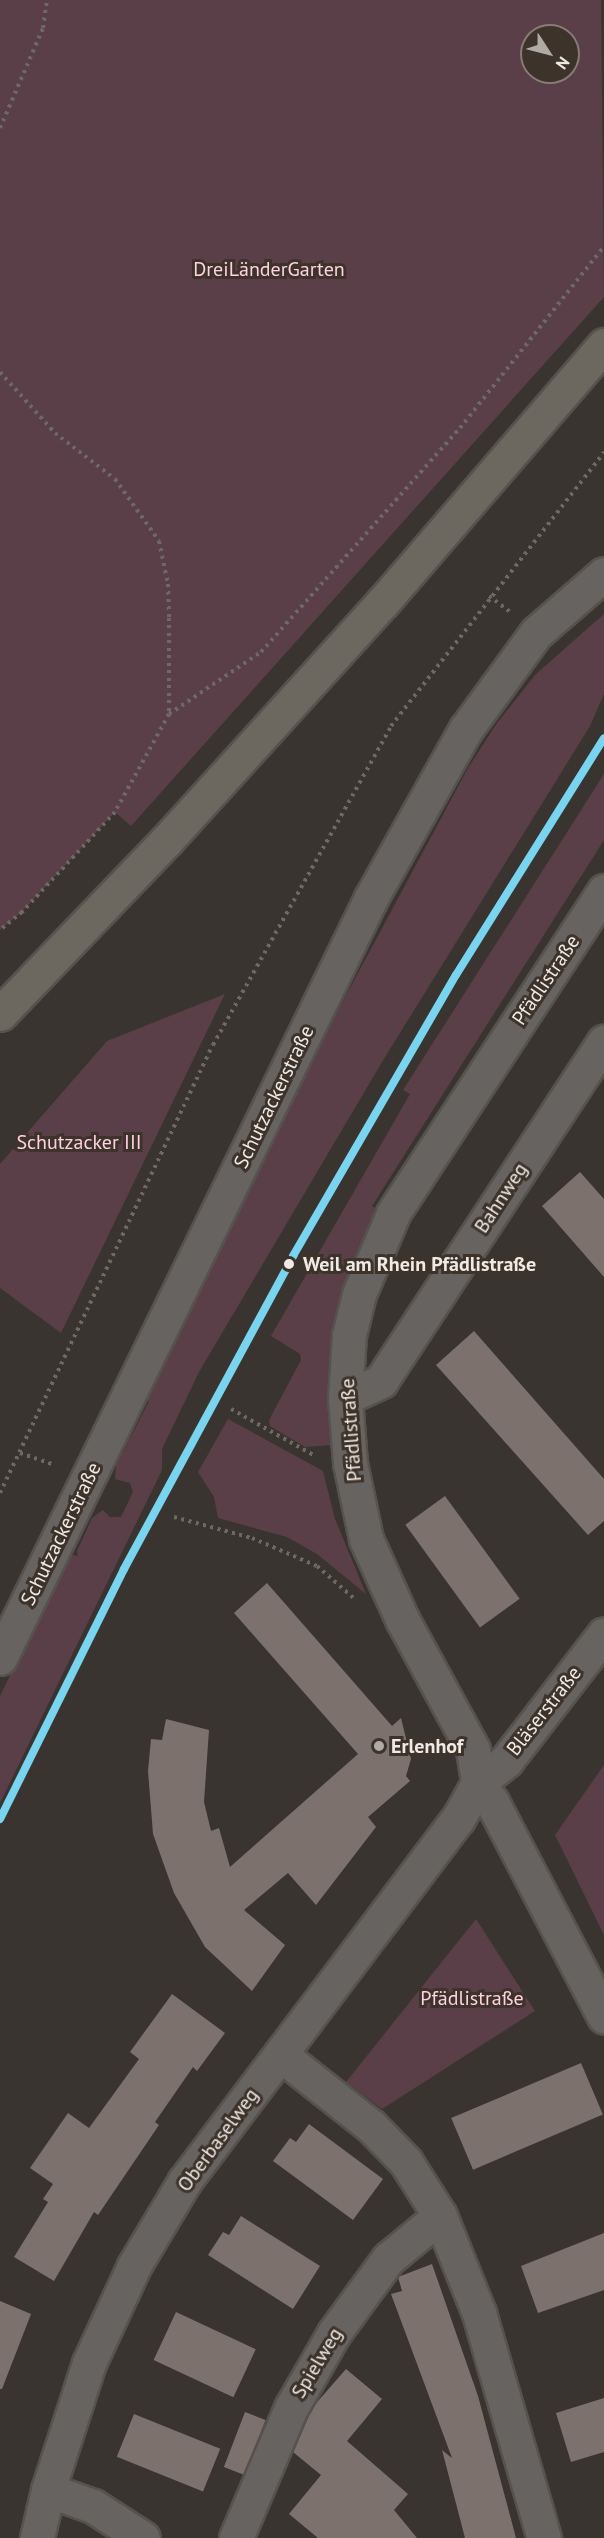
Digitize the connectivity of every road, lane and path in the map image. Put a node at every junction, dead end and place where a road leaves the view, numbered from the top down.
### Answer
1 (47, 0) edge
2 (0, 128) edge
3 (604, 246) edge
4 (604, 345) edge
5 (0, 372) edge
6 (604, 452) edge
7 (604, 574) edge
8 (169, 714) junction
9 (604, 891) edge
10 (0, 930) edge
11 (0, 1014) edge
12 (604, 1042) edge
13 (345, 1398) junction
14 (231, 1409) dead end
15 (20, 1453) junction
16 (350, 1458) junction
17 (55, 1465) dead end
18 (2, 1483) edge
19 (0, 1493) edge
20 (174, 1517) dead end
21 (402, 1619) junction
22 (604, 1634) edge
23 (0, 1658) edge
24 (478, 1783) junction
25 (604, 2016) edge
26 (281, 2055) junction
27 (440, 2216) junction
28 (48, 2490) junction
29 (37, 2538) edge
30 (143, 2538) edge
31 (236, 2538) edge
32 (544, 2538) edge

1 - 2 path
3 - 8 path
4 - 11 main road
5 - 8 path
6 - 15 path
7 - 23 street, Schutzackerstraße
8 - 10 path
9 - 13 street, Pfädlistraße
12 - 13 street, Bahnweg
13 - 16 street, Pfädlistraße
14 - 16 path
15 - 17 path
15 - 18 path
16 - 21 street, Pfädlistraße
18 - 19 path
20 - 21 path
21 - 24 street, Pfädlistraße
22 - 24 street, Bläserstraße
24 - 25 street, Pfädlistraße
24 - 26 street, Oberbaselweg
26 - 27 street
26 - 28 street, Oberbaselweg
27 - 31 street, Spielweg
27 - 32 street
28 - 29 street, Oberbaselweg
28 - 30 street

